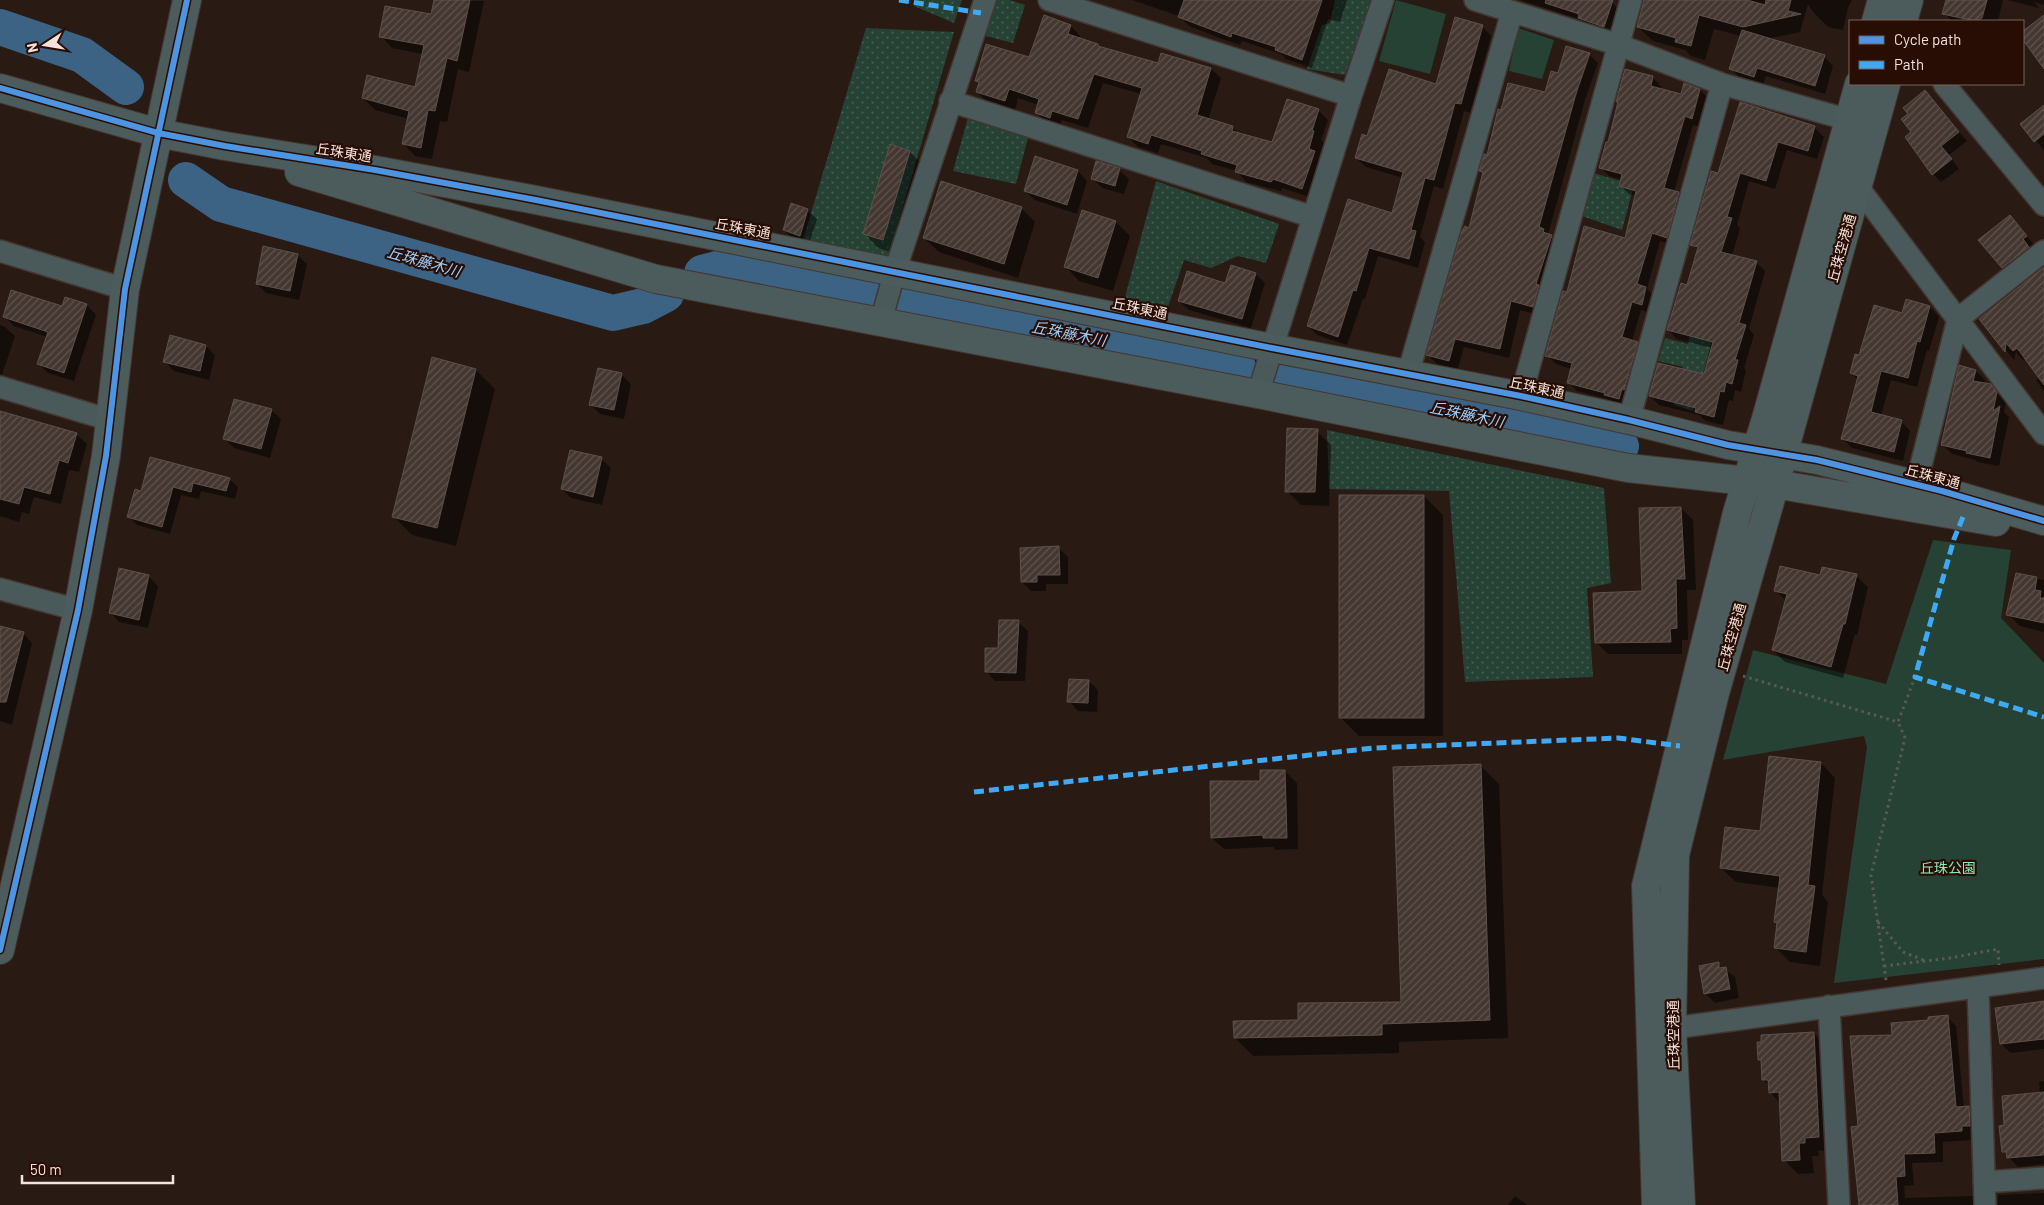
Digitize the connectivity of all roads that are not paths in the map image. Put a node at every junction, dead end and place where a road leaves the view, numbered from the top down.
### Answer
1 (187, 0) edge
2 (985, 0) edge
3 (1049, 0) edge
4 (1383, 0) edge
5 (1475, 0) edge
6 (1631, 0) edge
7 (1882, 0) edge
8 (1909, 0) edge
9 (1512, 12) junction
10 (1877, 20) edge
11 (1903, 20) edge
12 (1619, 45) junction
13 (1722, 84) junction
14 (1859, 85) edge
15 (1886, 85) edge
16 (1945, 85) edge
17 (0, 88) edge
18 (1351, 96) junction
19 (950, 101) junction
20 (1849, 120) junction
21 (158, 133) junction
22 (225, 146) junction
23 (1858, 187) junction
24 (2044, 203) edge
25 (1313, 217) junction
26 (0, 251) edge
27 (2044, 251) edge
28 (895, 271) junction
29 (126, 289) junction
30 (1958, 319) junction
31 (881, 322) junction
32 (1272, 348) junction
33 (1408, 374) junction
34 (0, 387) edge
35 (1258, 394) junction
36 (1521, 396) junction
37 (110, 420) junction
38 (1630, 420) junction
39 (2044, 434) edge
40 (1757, 449) junction
41 (1783, 454) junction
42 (1747, 481) junction
43 (1775, 484) junction
44 (1916, 485) junction
45 (2044, 522) edge
46 (2044, 526) edge
47 (0, 589) edge
48 (78, 610) junction
49 (0, 950) edge
50 (2044, 978) edge
51 (1978, 988) junction
52 (1829, 1006) junction
53 (1661, 1029) junction
54 (2044, 1178) edge
55 (1984, 1182) junction
56 (1656, 1205) edge
57 (1681, 1205) edge
58 (1839, 1205) edge
59 (1985, 1205) edge

1 - 21 street
2 - 19 street
3 - 18 street
4 - 18 street
5 - 9 street
6 - 12 street
7 - 10 street
8 - 11 street
9 - 12 street
9 - 33 street
12 - 13 street
12 - 36 street
13 - 20 street
13 - 38 street
14 - 20 street, 丘珠空港通
15 - 23 street, 丘珠空港通
16 - 24 street
17 - 21 street
18 - 25 street
19 - 25 street
19 - 28 street
20 - 40 street, 丘珠空港通
21 - 22 street
21 - 29 street
22 - 28 street, 丘珠東通
22 - 31 street, 丘珠東通
23 - 30 street
23 - 41 street, 丘珠空港通
25 - 32 street
26 - 29 street
27 - 30 street
28 - 31 street
28 - 32 street, 丘珠東通
29 - 37 street
30 - 39 street
30 - 44 street
31 - 35 street, 丘珠東通
32 - 33 street, 丘珠東通
32 - 35 street
33 - 36 street, 丘珠東通
34 - 37 street
35 - 42 street, 丘珠東通
36 - 38 street, 丘珠東通
37 - 48 street
38 - 40 street, 丘珠東通
40 - 41 street, 丘珠東通
40 - 42 street, 丘珠空港通
41 - 43 street, 丘珠空港通
41 - 44 street, 丘珠東通
42 - 43 street, 丘珠東通
42 - 53 street, 丘珠空港通
43 - 46 street, 丘珠東通
43 - 53 street, 丘珠空港通
44 - 45 street, 丘珠東通
47 - 48 street
48 - 49 street
50 - 51 street
51 - 52 street
51 - 55 street
52 - 53 street
52 - 58 street
53 - 56 street, 丘珠空港通
53 - 57 street, 丘珠空港通
54 - 55 street
55 - 59 street

